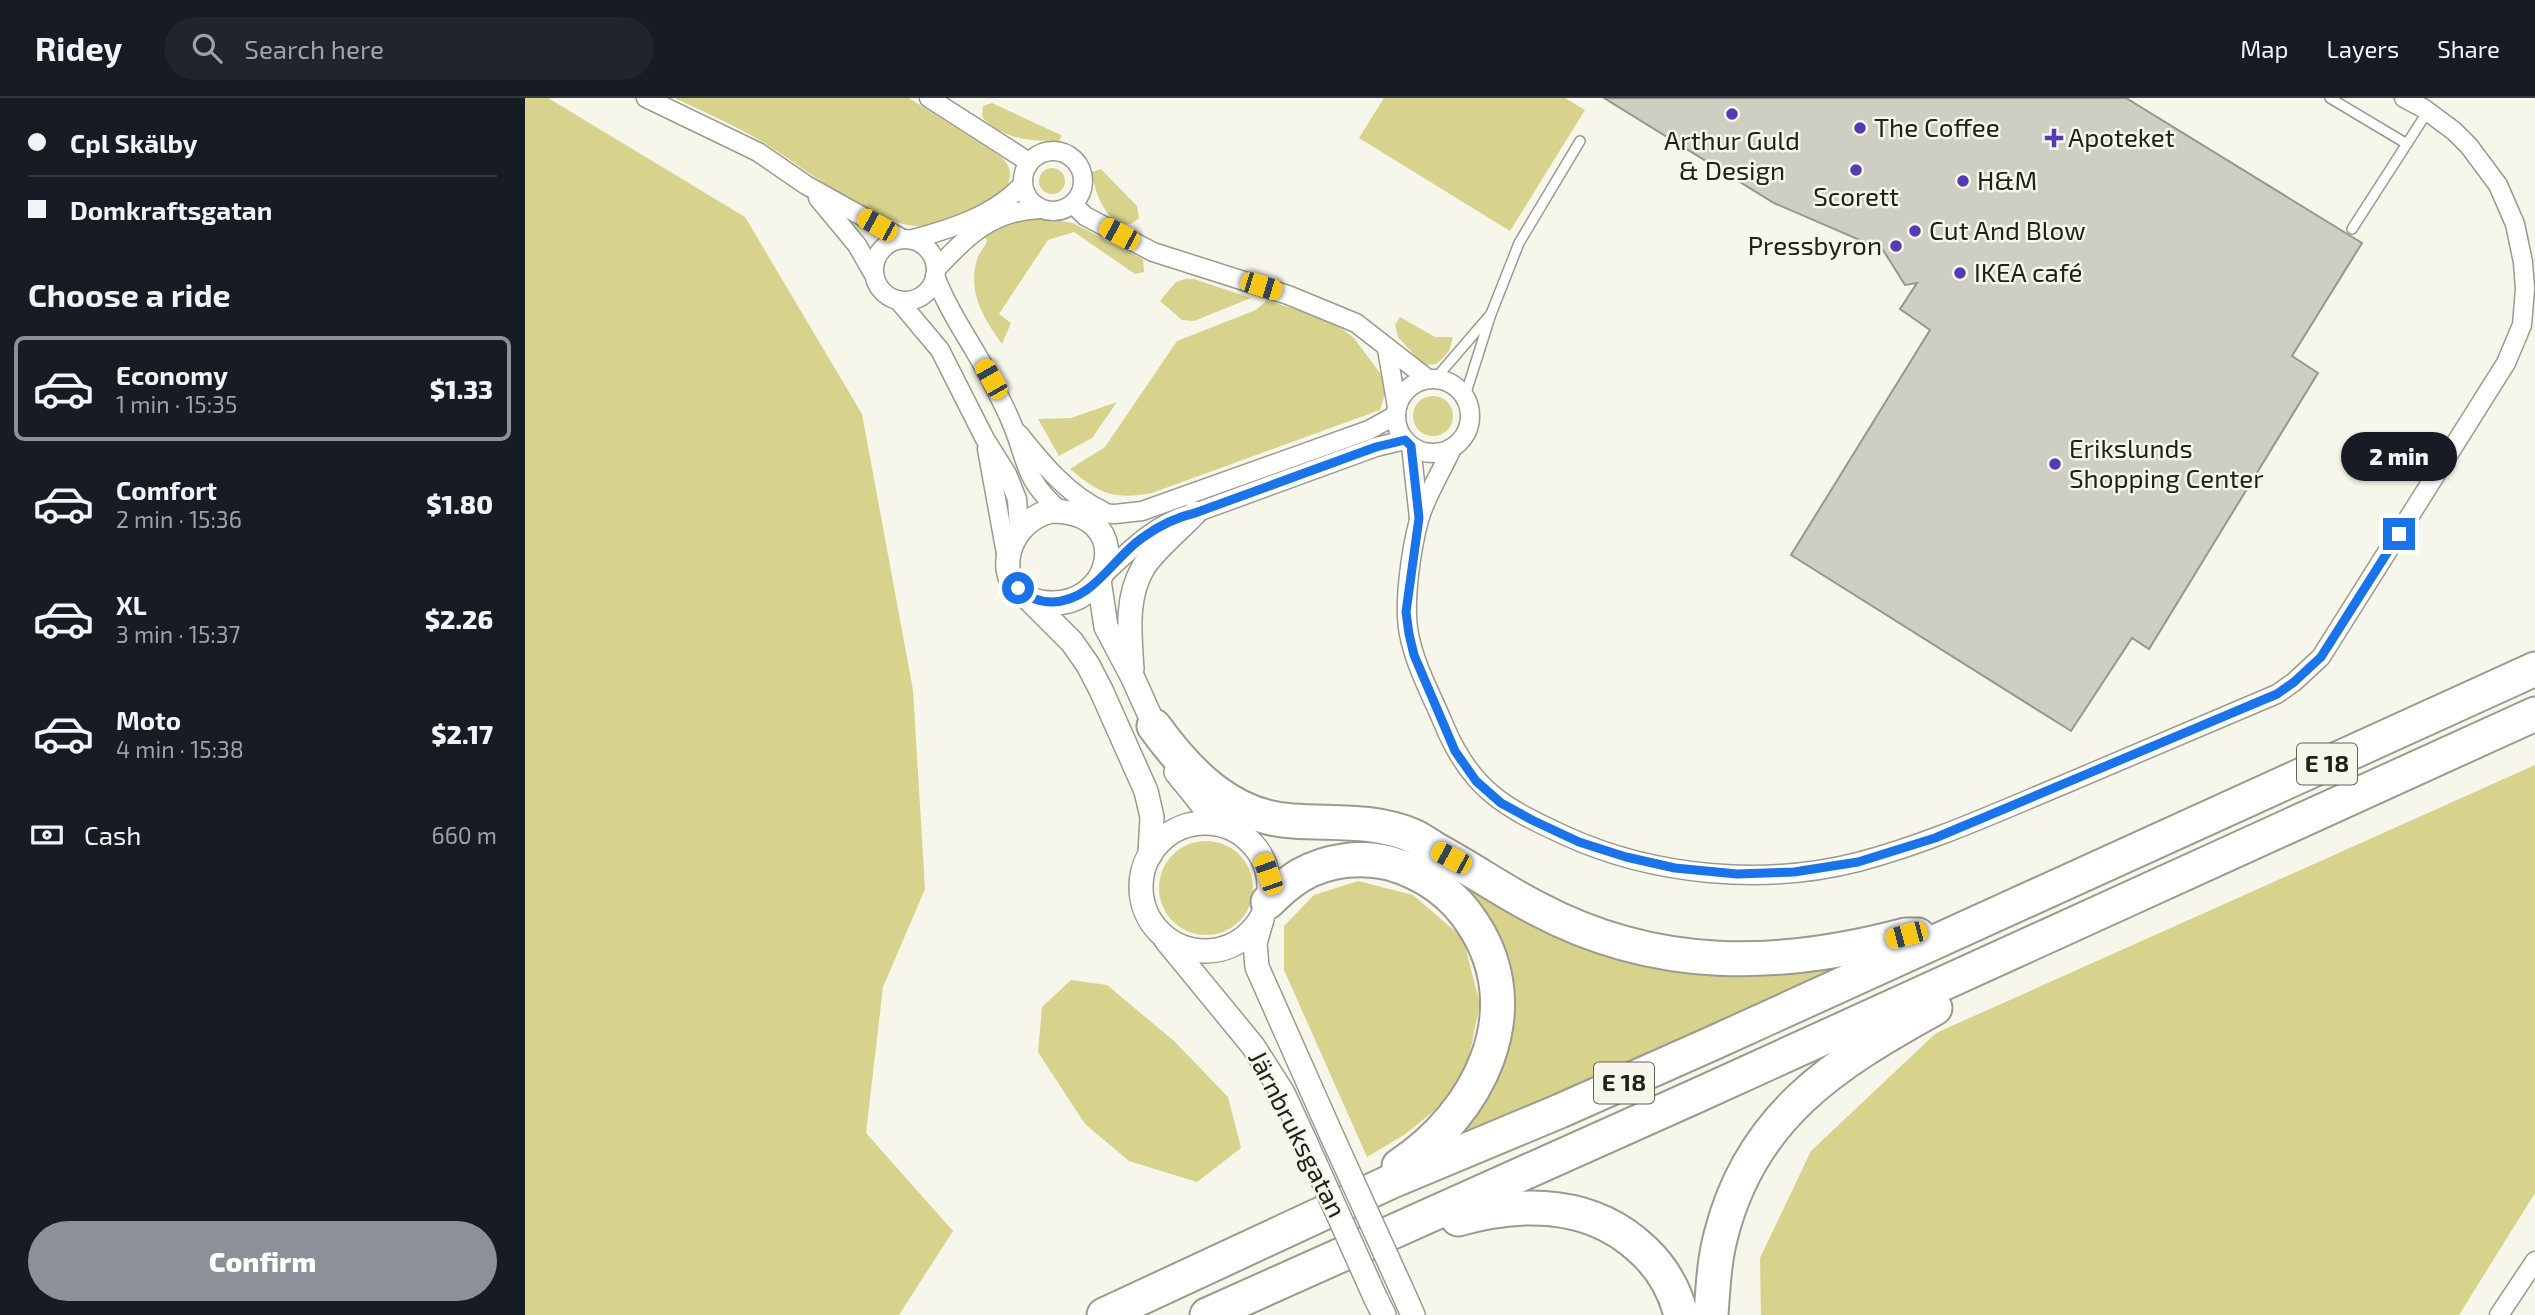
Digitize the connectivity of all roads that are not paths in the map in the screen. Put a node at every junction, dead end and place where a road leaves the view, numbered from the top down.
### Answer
1 (646, 98) edge
2 (929, 98) edge
3 (2330, 98) edge
4 (2404, 98) edge
5 (2428, 111) junction
6 (1580, 141) dead end
7 (2407, 144) junction
8 (1029, 162) junction
9 (806, 186) junction
10 (1023, 186) junction
11 (1073, 204) junction
12 (1040, 209) junction
13 (2352, 229) dead end
14 (907, 239) junction
15 (873, 273) junction
16 (935, 273) junction
17 (898, 300) junction
18 (1492, 314) junction
19 (1387, 349) junction
20 (1432, 379) junction
21 (1465, 396) junction
22 (1397, 411) junction
23 (1013, 426) junction
24 (985, 439) junction
25 (1408, 443) junction
26 (1453, 448) junction
27 (1065, 511) junction
28 (1195, 513) junction
29 (1115, 514) junction
30 (1419, 518) junction
31 (1019, 529) junction
32 (1008, 564) junction
33 (1102, 577) junction
34 (1024, 594) junction
35 (2535, 669) edge
36 (1132, 676) junction
37 (2535, 714) edge
38 (1154, 726) junction
39 (1226, 827) junction
40 (1439, 851) junction
41 (1150, 855) junction
42 (1265, 909) junction
43 (1162, 935) junction
44 (1949, 935) junction
45 (2006, 955) junction
46 (1297, 1224) junction
47 (1405, 1227) junction
48 (2535, 1261) edge
49 (1380, 1307) edge
50 (1104, 1315) edge
51 (1207, 1315) edge
52 (1413, 1315) edge
53 (1681, 1315) edge
54 (1711, 1315) edge
55 (2499, 1315) edge

1 - 9 street
2 - 8 street
3 - 7 lane
4 - 5 street
5 - 7 lane
5 - 30 street
6 - 18 lane
7 - 13 lane
8 - 10 street
8 - 11 street
9 - 14 street
9 - 15 street
10 - 12 street
10 - 14 street
11 - 12 street
11 - 19 street
12 - 16 street
14 - 15 street
14 - 16 street
15 - 17 street
16 - 17 street
16 - 23 street
17 - 24 street
18 - 20 lane
18 - 21 lane
19 - 20 street
19 - 22 street
20 - 21 street
20 - 22 street
21 - 26 street
22 - 25 street
22 - 29 street
23 - 27 street
23 - 29 street
24 - 31 street
24 - 32 street
25 - 26 street
25 - 28 street
25 - 30 street
26 - 30 street
27 - 29 street
27 - 31 street
27 - 33 street
28 - 33 street
28 - 36 street
31 - 32 street
32 - 34 street
33 - 34 street
33 - 36 street
34 - 41 street
35 - 44 highway, E 18
36 - 38 street
37 - 45 highway, E 18
38 - 39 street
38 - 40 highway
39 - 40 highway, E 18
39 - 41 street
39 - 42 street
40 - 44 highway, E 18
41 - 43 street
42 - 43 street
42 - 46 highway, E 18
42 - 52 street, Järnbruksgatan, bridge
43 - 49 street, Järnbruksgatan, bridge
44 - 46 highway, E 18
45 - 47 highway, E 18
45 - 54 highway, E 18
46 - 50 highway, E 18
47 - 51 highway, E 18
47 - 53 highway, E 18
48 - 55 street

